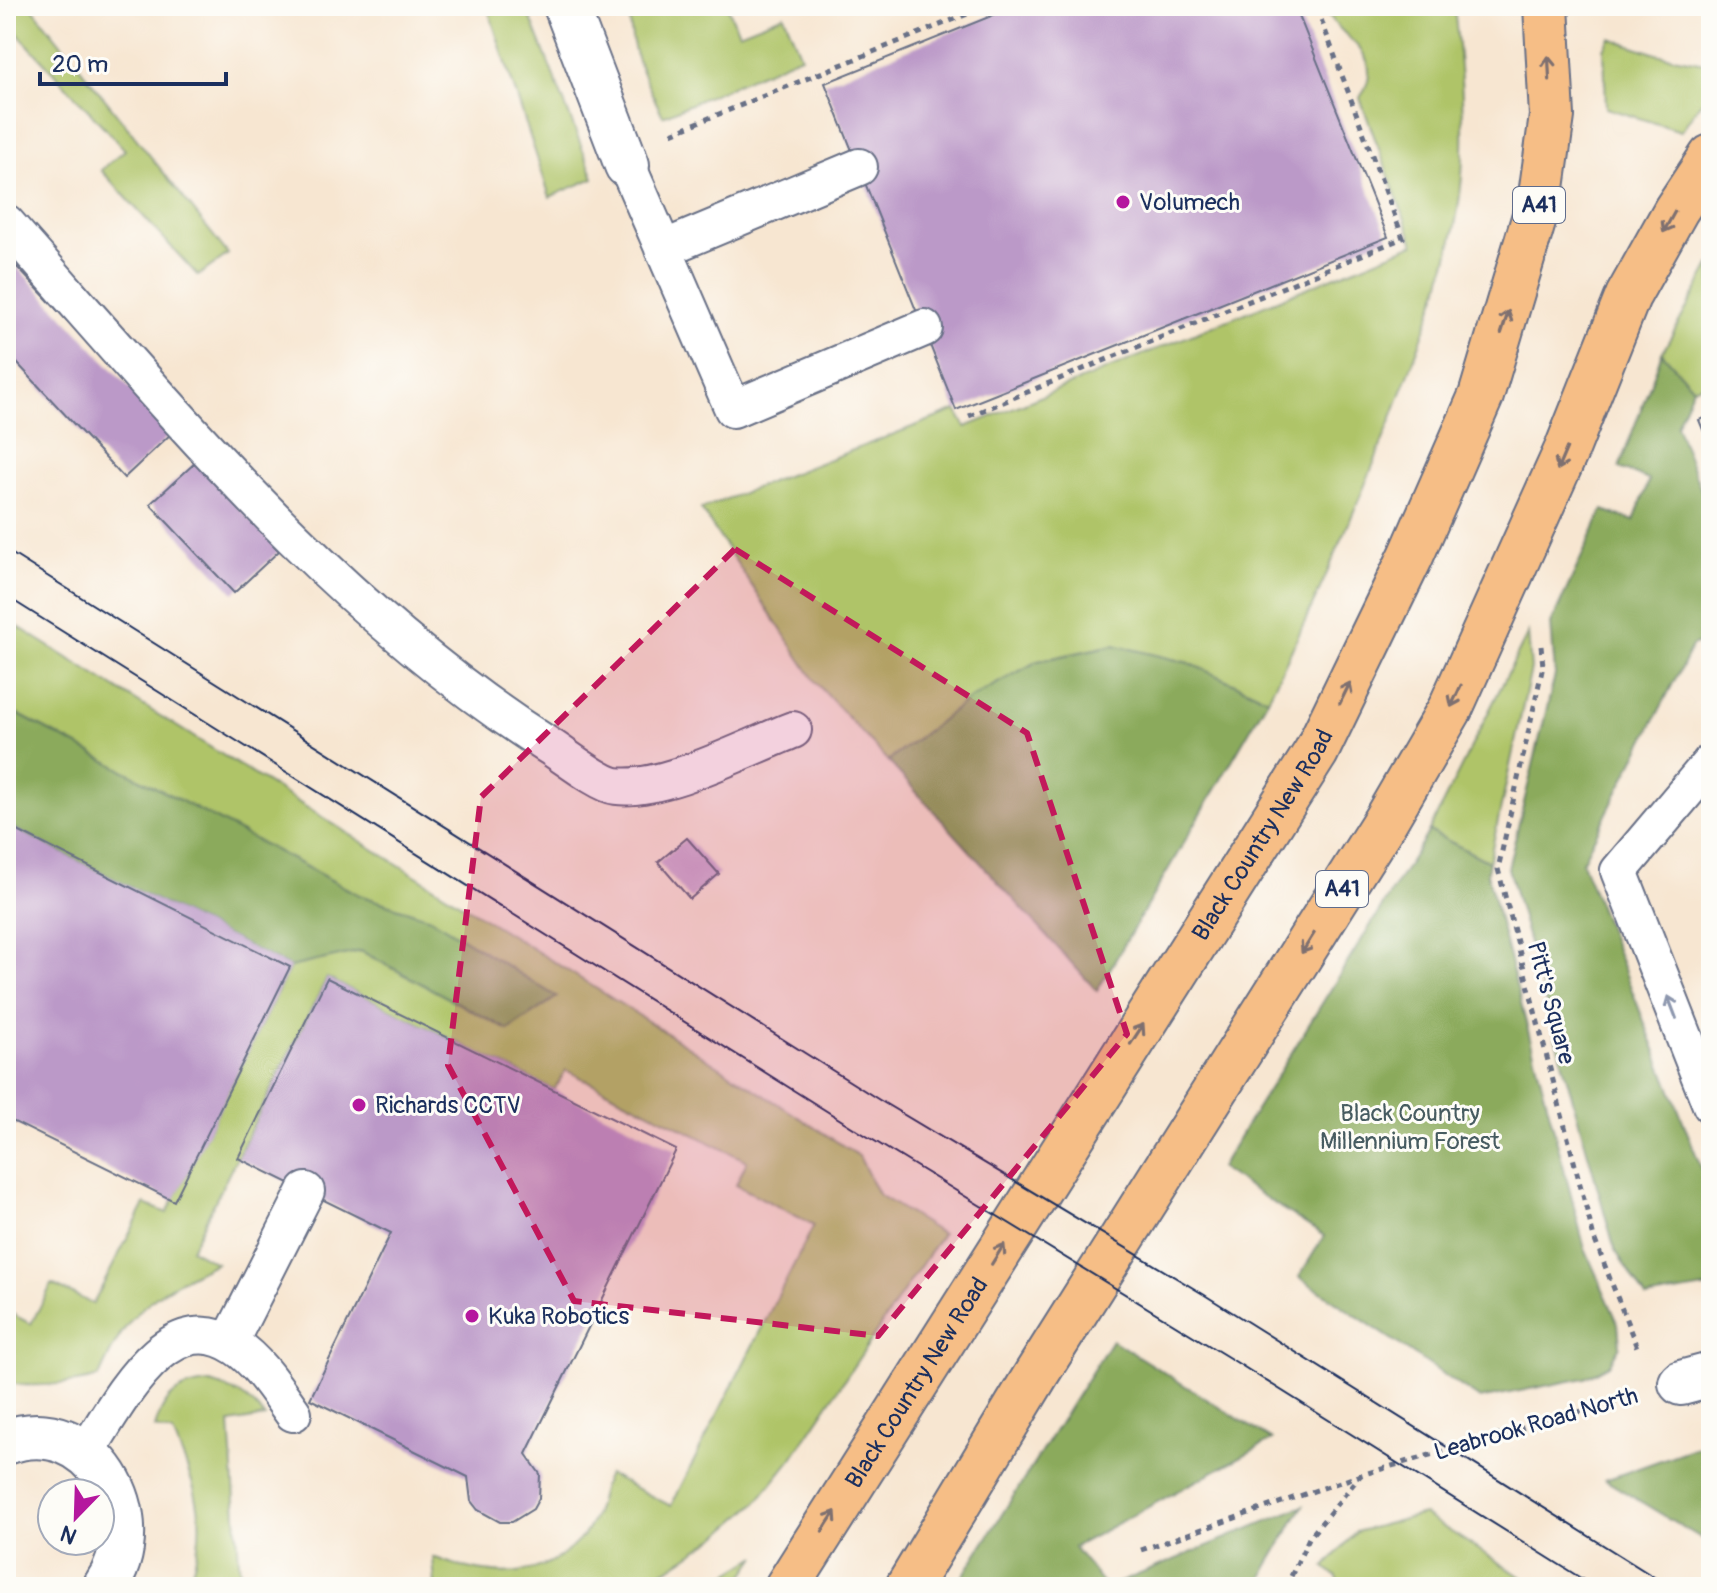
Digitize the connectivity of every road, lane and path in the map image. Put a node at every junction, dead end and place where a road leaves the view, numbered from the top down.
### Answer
1 (566, 6) edge
2 (987, 6) edge
3 (1316, 6) edge
4 (1546, 6) edge
5 (642, 152) junction
6 (1711, 157) edge
7 (859, 167) dead end
8 (6, 223) edge
9 (663, 249) junction
10 (924, 328) dead end
11 (969, 416) dead end
12 (1540, 641) dead end
13 (793, 730) dead end
14 (1711, 762) edge
15 (1711, 1105) edge
16 (306, 1191) dead end
17 (229, 1343) junction
18 (1682, 1383) edge
19 (293, 1413) dead end
20 (6, 1442) edge
21 (84, 1455) junction
22 (1361, 1475) junction
23 (1141, 1550) dead end
24 (105, 1587) edge
25 (787, 1587) edge
26 (908, 1587) edge
27 (1286, 1587) edge

1 - 5 street
2 - 5 path
3 - 11 path
25 -> 4 highway, Black Country New Road / A41
5 - 9 lane
6 -> 26 highway, A41
7 - 9 lane
8 - 13 lane
9 - 10 lane
12 - 18 path, Pitt's Square
15 -> 14 lane
16 - 17 lane
17 - 19 lane
17 - 21 lane
18 - 22 path, Leabrook Road North
20 - 21 street
21 - 24 street
22 - 23 path, Leabrook Road North
22 - 27 path

